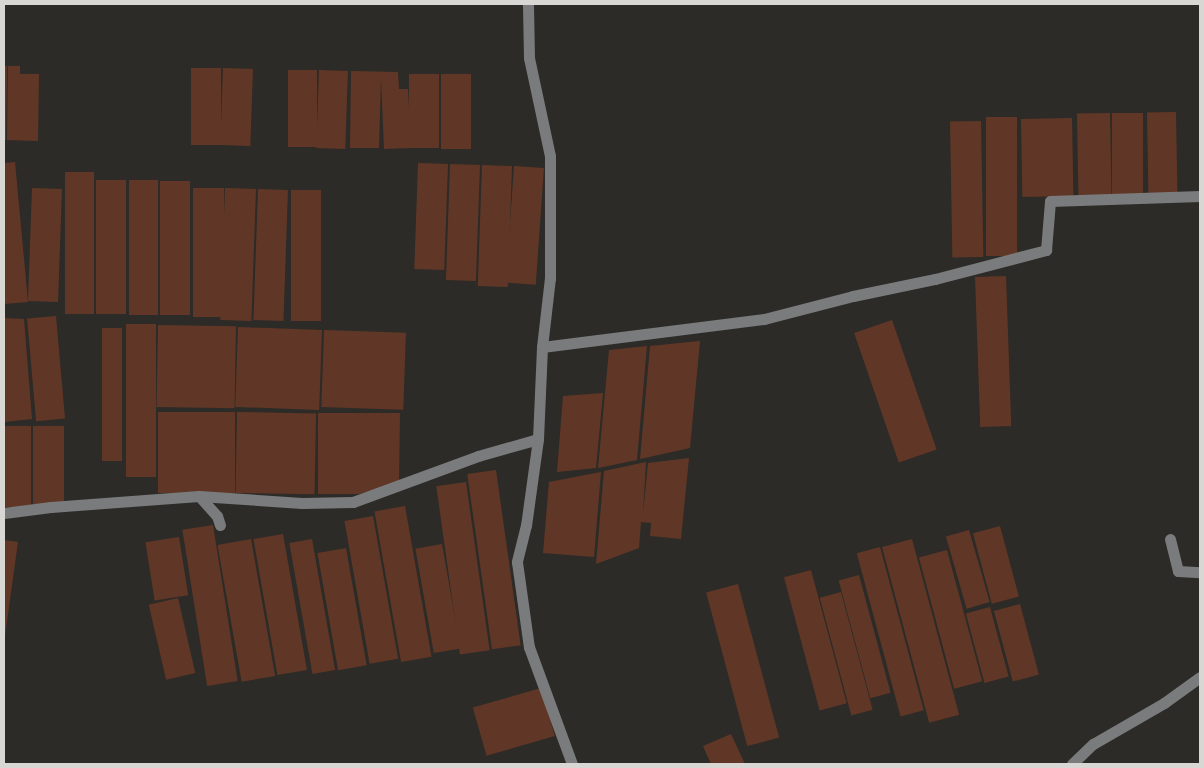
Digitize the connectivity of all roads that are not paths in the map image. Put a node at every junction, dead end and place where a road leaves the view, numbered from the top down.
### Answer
1 (528, 4) edge
2 (1200, 196) edge
3 (542, 347) junction
4 (538, 439) junction
5 (199, 496) junction
6 (4, 514) edge
7 (220, 525) dead end
8 (1170, 539) dead end
9 (1200, 572) edge
10 (1200, 677) edge
11 (572, 764) edge
12 (1072, 764) edge

1 - 3 street
2 - 3 street
3 - 4 street
4 - 5 street
4 - 11 street
5 - 6 street
5 - 7 street
8 - 9 street
10 - 12 street

